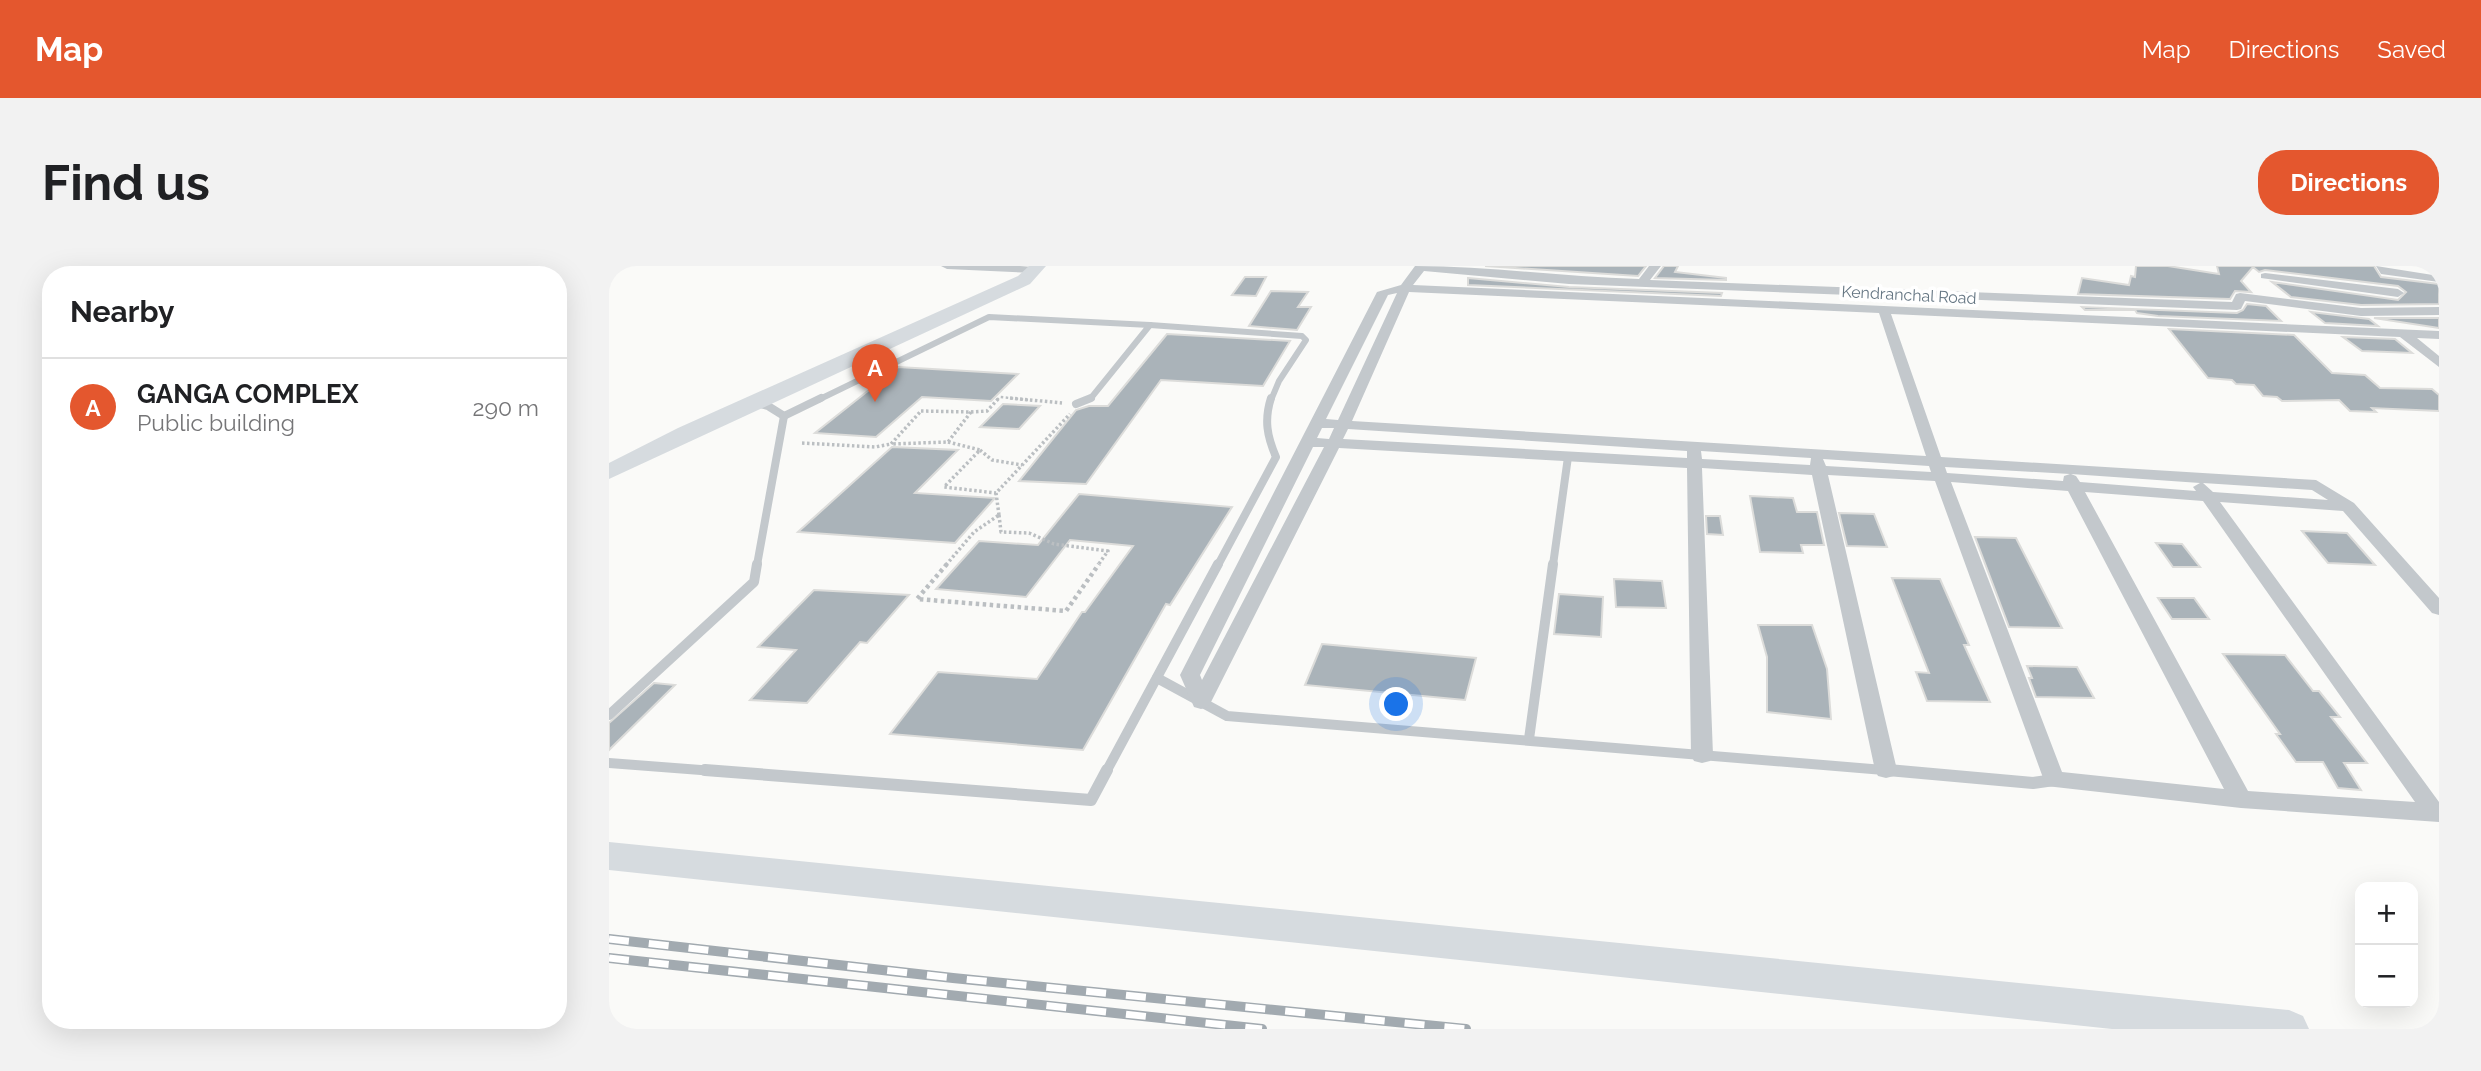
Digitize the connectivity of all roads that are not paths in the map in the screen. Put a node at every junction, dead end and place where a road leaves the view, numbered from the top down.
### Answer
1 (947, 266) edge
2 (1421, 266) edge
3 (1585, 266) edge
4 (1655, 266) edge
5 (2426, 266) edge
6 (1035, 268) edge
7 (2384, 269) edge
8 (2265, 276) dead end
9 (2437, 278) edge
10 (1569, 281) junction
11 (1642, 284) junction
12 (1405, 288) junction
13 (2399, 293) junction
14 (1884, 310) junction
15 (2439, 311) edge
16 (2418, 313) junction
17 (1150, 325) junction
18 (2403, 333) junction
19 (2439, 335) edge
20 (2439, 363) edge
21 (749, 402) junction
22 (1076, 404) road end
23 (783, 416) junction
24 (1316, 424) junction
25 (1343, 425) junction
26 (1571, 439) junction
27 (1307, 442) junction
28 (1333, 444) junction
29 (1695, 455) junction
30 (1568, 457) junction
31 (1818, 462) junction
32 (609, 465) edge
33 (1938, 469) junction
34 (609, 472) edge
35 (2069, 477) junction
36 (2194, 477) junction
37 (2207, 494) junction
38 (2348, 506) junction
39 (2439, 609) edge
40 (1157, 678) junction
41 (1201, 702) junction
42 (609, 715) edge
43 (1529, 739) junction
44 (1702, 755) junction
45 (609, 763) edge
46 (1886, 770) junction
47 (2055, 780) junction
48 (2241, 799) junction
49 (2437, 812) edge
50 (609, 856) edge
51 (2289, 1029) edge

1 - 6 street
2 - 10 street
2 - 12 street
3 - 10 street
4 - 11 street
5 - 9 street
6 - 21 street
7 - 9 street
7 - 13 street
8 - 13 street
10 - 11 street
11 - 16 street
12 - 14 street, Kendranchal Road
12 - 24 street
12 - 25 street
13 - 16 street
14 - 18 street, Kendranchal Road
14 - 33 street
15 - 16 street
17 - 22 lane
17 - 23 lane
17 - 40 lane
18 - 19 street, Kendranchal Road
18 - 20 street
21 - 23 lane
21 - 32 street
21 - 34 street
23 - 42 lane
24 - 25 street
24 - 27 street
25 - 26 street
25 - 28 street
26 - 29 street
26 - 30 street
27 - 28 street
27 - 41 street
28 - 30 street
28 - 41 street
29 - 30 street
29 - 31 street
29 - 44 street
30 - 43 lane
31 - 33 street
31 - 46 street
33 - 35 street
33 - 47 street
35 - 36 street
35 - 37 street
35 - 48 street
36 - 37 street
36 - 38 street
37 - 38 street
37 - 49 street
38 - 39 street
40 - 41 lane
40 - 45 lane
41 - 43 lane
43 - 44 lane
44 - 46 lane
46 - 47 lane
47 - 48 street
48 - 49 street
50 - 51 street

